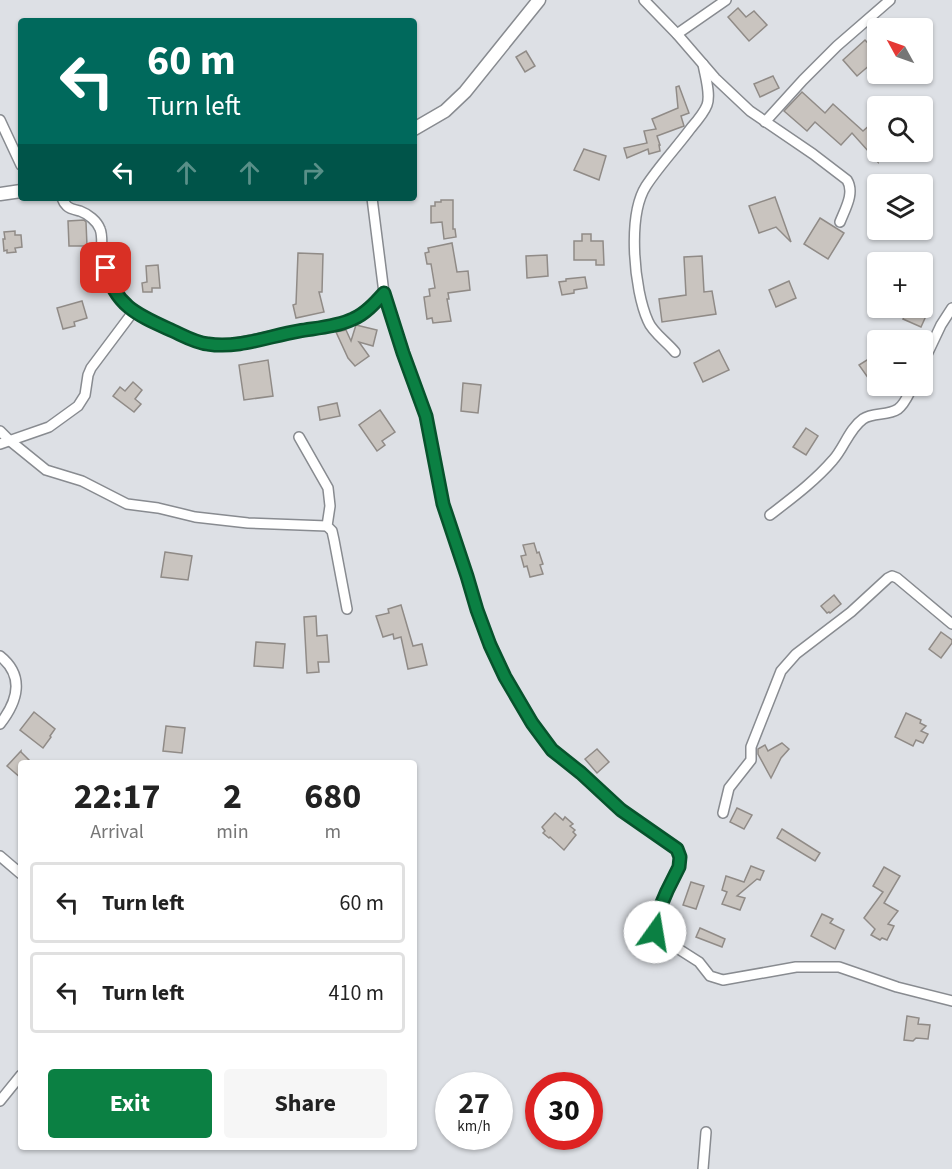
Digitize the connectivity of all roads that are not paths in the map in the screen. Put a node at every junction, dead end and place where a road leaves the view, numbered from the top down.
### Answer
1 (539, 0) edge
2 (644, 0) edge
3 (726, 0) edge
4 (890, 0) edge
5 (677, 34) junction
6 (703, 64) junction
7 (0, 120) edge
8 (765, 122) junction
9 (417, 127) edge
10 (18, 159) edge
11 (18, 191) edge
12 (0, 194) edge
13 (64, 201) edge
14 (372, 201) edge
15 (840, 222) dead end
16 (384, 293) junction
17 (952, 308) edge
18 (133, 312) junction
19 (933, 342) edge
20 (675, 352) dead end
21 (908, 396) edge
22 (0, 430) edge
23 (299, 437) dead end
24 (4, 442) edge
25 (770, 514) dead end
26 (327, 526) junction
27 (347, 609) dead end
28 (952, 624) edge
29 (0, 656) edge
30 (0, 724) edge
31 (723, 813) dead end
32 (0, 856) edge
33 (18, 871) edge
34 (952, 1001) edge
35 (18, 1079) edge
36 (0, 1101) edge
37 (706, 1132) dead end
38 (703, 1169) edge

1 - 9 street
2 - 5 street
3 - 5 street
4 - 8 street
5 - 6 street
6 - 8 street
6 - 20 street
7 - 10 street
8 - 15 street
11 - 12 street
13 - 18 street
14 - 16 street
16 - 18 street
16 - 34 street
17 - 19 street
18 - 24 street
21 - 25 street
22 - 24 street
23 - 26 street
24 - 26 street
26 - 27 street
28 - 31 street
29 - 30 street
32 - 33 street
35 - 36 street
37 - 38 street

